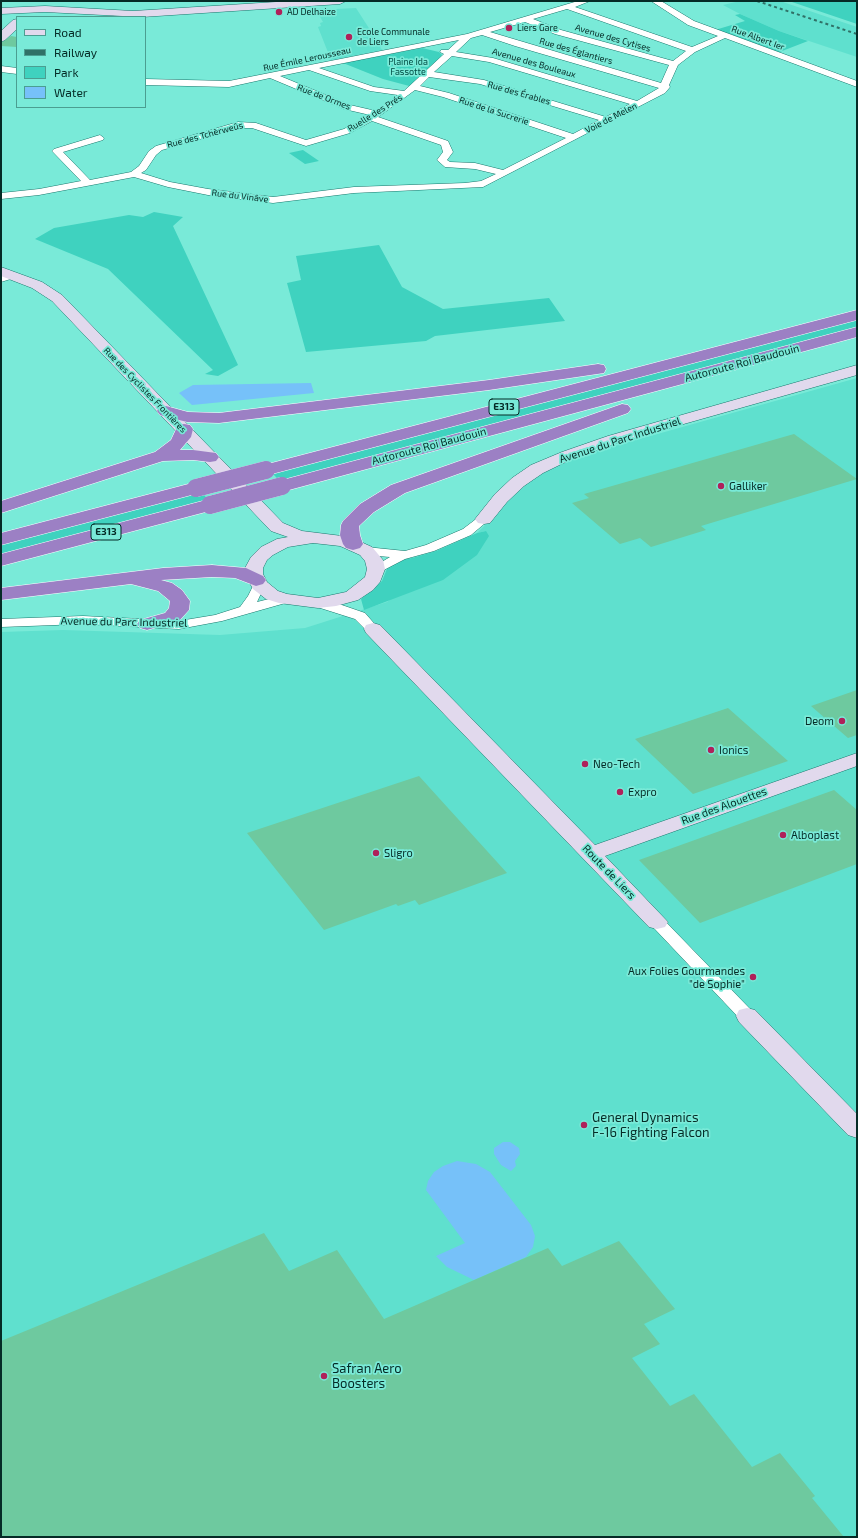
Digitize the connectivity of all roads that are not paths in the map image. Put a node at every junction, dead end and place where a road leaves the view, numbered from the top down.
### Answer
1 (340, 1) edge
2 (586, 1) edge
3 (655, 1) edge
4 (49, 5) edge
5 (568, 6) junction
6 (1, 11) edge
7 (25, 14) edge
8 (525, 19) junction
9 (16, 23) edge
10 (482, 32) junction
11 (468, 36) junction
12 (724, 36) junction
13 (1, 38) edge
14 (422, 45) junction
15 (692, 50) junction
16 (449, 53) junction
17 (674, 64) junction
18 (309, 68) junction
19 (1, 69) edge
20 (16, 71) edge
21 (429, 74) junction
22 (272, 76) junction
23 (146, 82) edge
24 (857, 84) edge
25 (414, 87) junction
26 (666, 87) junction
27 (406, 94) junction
28 (639, 104) junction
29 (375, 116) junction
30 (608, 120) junction
31 (573, 137) junction
32 (100, 138) dead end
33 (309, 143) joint
34 (504, 173) junction
35 (134, 174) junction
36 (87, 182) junction
37 (483, 184) joint
38 (1, 196) edge
39 (5, 275) edge
40 (857, 315) edge
41 (857, 332) edge
42 (743, 344) junction
43 (754, 360) junction
44 (857, 370) edge
45 (166, 411) junction
46 (219, 418) junction
47 (188, 434) junction
48 (161, 456) junction
49 (210, 457) junction
50 (1, 507) edge
51 (484, 519) joint
52 (277, 527) junction
53 (313, 538) junction
54 (1, 539) edge
55 (274, 547) junction
56 (360, 548) junction
57 (406, 554) junction
58 (1, 560) edge
59 (376, 569) junction
60 (118, 579) junction
61 (258, 582) junction
62 (358, 593) junction
63 (1, 594) edge
64 (285, 599) junction
65 (318, 603) junction
66 (245, 609) junction
67 (1, 623) edge
68 (366, 623) junction
69 (147, 624) junction
70 (857, 759) edge
71 (592, 854) junction
72 (657, 922) joint
73 (747, 1016) joint
74 (857, 1129) edge

1 - 4 street
2 - 5 street, Rue Émile Lerousseau
3 - 12 street, Rue Albert Ier
4 - 7 street
5 - 8 street, Rue Émile Lerousseau
5 - 15 street
6 - 7 street
8 - 10 street, Rue Émile Lerousseau
8 - 17 street, Avenue des Cytises
9 - 13 street
10 - 11 street, Rue Émile Lerousseau
10 - 26 street, Rue des Églantiers
11 - 14 street, Rue Émile Lerousseau
11 - 16 street, Ruelle des Prés
12 - 15 street
12 - 24 street, Rue Albert Ier
14 - 16 street, Avenue des Bouleaux
14 - 18 street, Rue Émile Lerousseau
15 - 17 street
16 - 21 street, Ruelle des Prés
16 - 28 street, Avenue des Bouleaux
17 - 26 street
18 - 22 street, Rue Émile Lerousseau
18 - 27 street
19 - 20 street
21 - 25 street, Ruelle des Prés
21 - 30 street, Rue des Érables
22 - 23 street, Rue Émile Lerousseau
22 - 29 street, Rue de Ormes
25 - 27 street, Ruelle des Prés
25 - 31 street, Rue de la Sucrerie
26 - 28 street, Voie de Melen
27 - 29 street, Ruelle des Prés
28 - 30 street, Voie de Melen
29 - 33 street, Ruelle des Prés
29 - 34 street, Rue de Ormes
30 - 31 street, Voie de Melen
31 - 34 street, Voie de Melen
32 - 36 street
33 - 35 street, Rue des Tchèrweûs
34 - 37 street, Voie de Melen
35 - 36 street, Rue du Vinâve
35 - 37 street, Rue du Vinâve
36 - 38 street, Rue du Vinâve
39 - 45 street, Rue des Cyclistes Frontières
40 - 42 highway, Autoroute Roi Baudouin / E313
41 - 43 highway, Autoroute Roi Baudouin / E313
42 - 46 highway
42 - 54 highway, Autoroute Roi Baudouin / E313, bridge
43 - 56 highway
43 - 58 highway, Autoroute Roi Baudouin / E313, bridge
44 - 51 street, Avenue du Parc Industriel
45 - 46 highway
45 - 47 street, Rue des Cyclistes Frontières
46 - 47 highway
47 - 48 highway
47 - 49 street, Rue des Cyclistes Frontières
48 - 49 highway
48 - 50 highway
49 - 52 street, Rue des Cyclistes Frontières
51 - 57 street, Avenue du Parc Industriel
52 - 53 street, Rue des Cyclistes Frontières
52 - 55 street
53 - 55 street
53 - 56 street
55 - 61 street
56 - 57 street, Avenue du Parc Industriel
56 - 59 street
57 - 59 street, Avenue du Parc Industriel
59 - 62 street
60 - 61 highway
60 - 63 highway
60 - 69 highway
61 - 64 street
61 - 66 street
62 - 65 street
62 - 68 street
64 - 65 street
64 - 66 street, Avenue du Parc Industriel
65 - 68 street, Route de Liers
66 - 69 street, Avenue du Parc Industriel
67 - 69 street, Avenue du Parc Industriel
68 - 71 street, Route de Liers
70 - 71 street, Rue des Alouettes
71 - 72 street, Route de Liers
72 - 73 street, Route de Liers
73 - 74 street, Route de Liers

